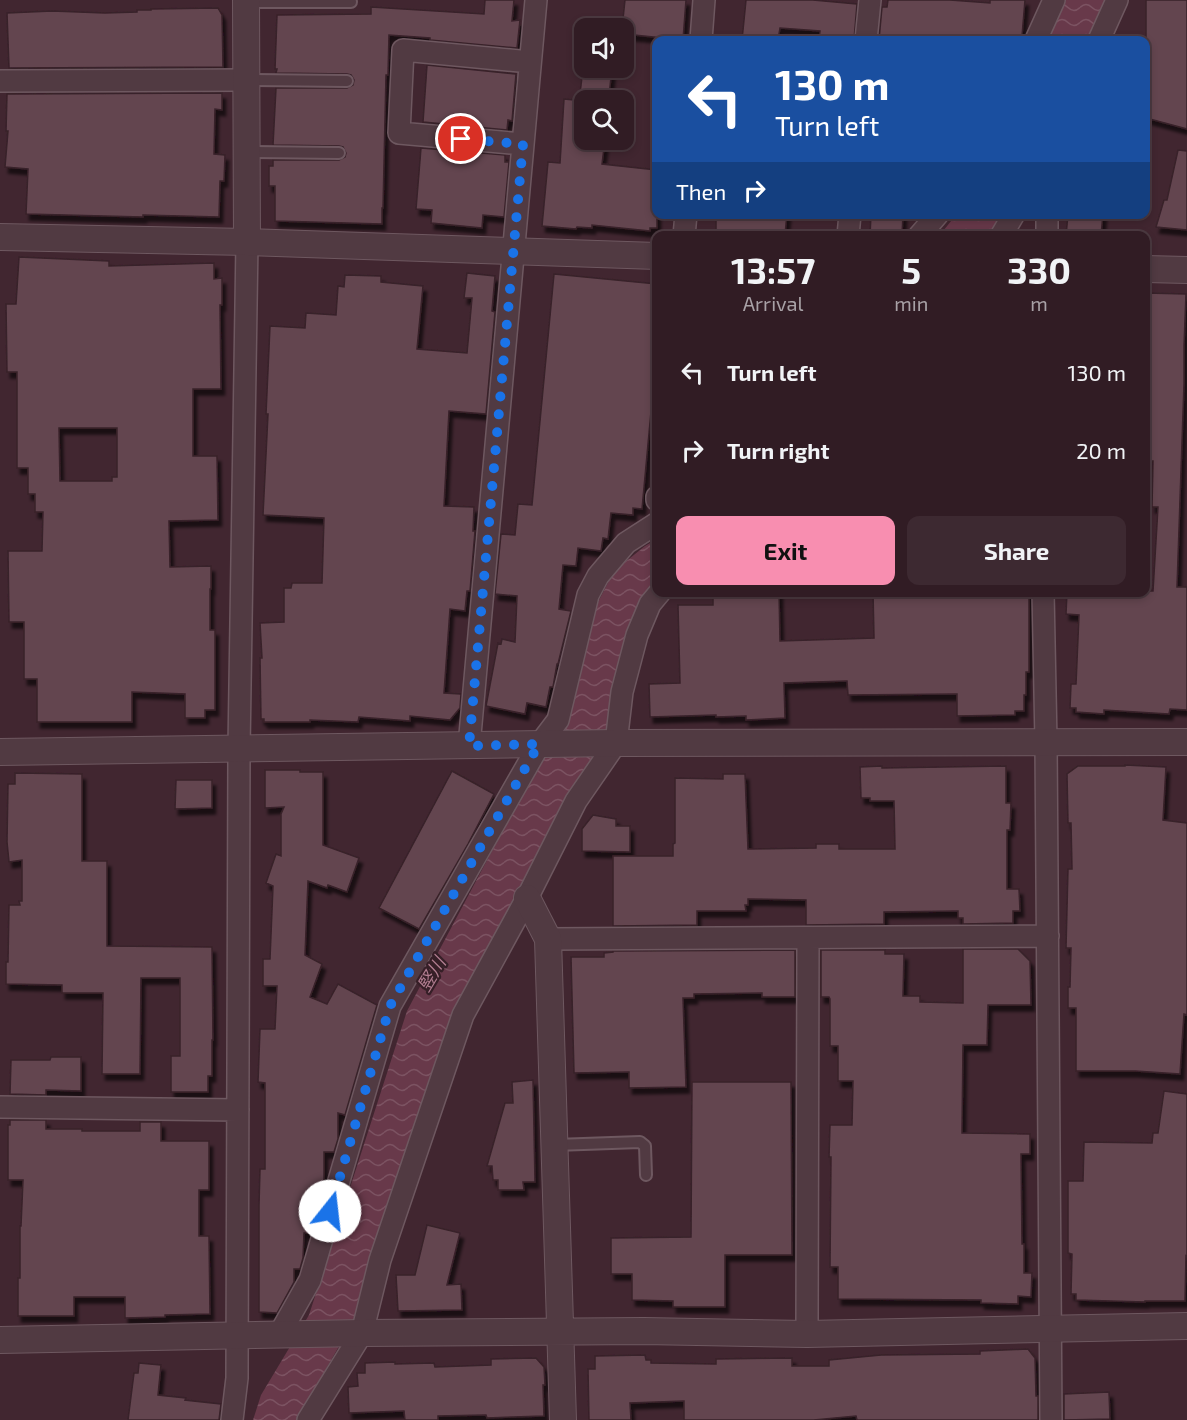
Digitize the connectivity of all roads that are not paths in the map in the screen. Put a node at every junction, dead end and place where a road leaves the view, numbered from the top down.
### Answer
1 (536, 0) edge
2 (704, 0) edge
3 (870, 0) edge
4 (1054, 0) edge
5 (1117, 0) edge
6 (246, 1) edge
7 (351, 2) dead end
8 (701, 36) edge
9 (866, 36) edge
10 (1038, 36) edge
11 (1101, 36) edge
12 (530, 62) junction
13 (247, 80) junction
14 (0, 81) edge
15 (347, 81) dead end
16 (523, 144) junction
17 (247, 152) junction
18 (339, 153) dead end
19 (934, 219) edge
20 (923, 231) edge
21 (0, 237) edge
22 (247, 242) junction
23 (513, 251) junction
24 (652, 256) edge
25 (1150, 269) edge
26 (1187, 270) edge
27 (652, 526) edge
28 (656, 597) edge
29 (1043, 597) edge
30 (1046, 742) junction
31 (1187, 742) edge
32 (610, 743) junction
33 (544, 744) junction
34 (469, 746) junction
35 (239, 749) junction
36 (0, 752) edge
37 (527, 898) junction
38 (1048, 936) junction
39 (808, 938) junction
40 (548, 939) junction
41 (0, 1107) edge
42 (238, 1110) junction
43 (555, 1144) junction
44 (646, 1175) dead end
45 (1187, 1326) edge
46 (1050, 1330) junction
47 (561, 1331) junction
48 (362, 1333) junction
49 (807, 1334) junction
50 (279, 1335) junction
51 (237, 1337) junction
52 (0, 1340) edge
53 (232, 1420) edge
54 (308, 1420) edge
55 (562, 1420) edge
56 (1051, 1420) edge

1 - 12 street
2 - 8 street
3 - 9 street
4 - 10 street
5 - 11 street
6 - 7 lane
6 - 13 street
12 - 16 street
12 - 16 street
13 - 14 street
13 - 15 lane
13 - 17 street
16 - 23 street
17 - 18 lane
17 - 22 street
19 - 20 street
21 - 22 street
22 - 23 street
22 - 35 street
23 - 24 street
23 - 34 street
25 - 26 street
27 - 33 street
28 - 32 street
29 - 30 street
30 - 31 street
30 - 32 street
30 - 38 street
32 - 33 street
32 - 37 street
33 - 34 street
33 - 50 street
34 - 35 street
35 - 36 street
35 - 42 street
37 - 40 street
37 - 48 street
38 - 39 street
38 - 46 street
39 - 40 street
39 - 49 street
40 - 43 street
41 - 42 street
42 - 51 street
43 - 44 lane
43 - 47 street
45 - 46 street
46 - 49 street
46 - 56 street
47 - 48 street
47 - 49 street
47 - 55 street
48 - 50 street
48 - 54 street
50 - 51 street
51 - 52 street
51 - 53 street

